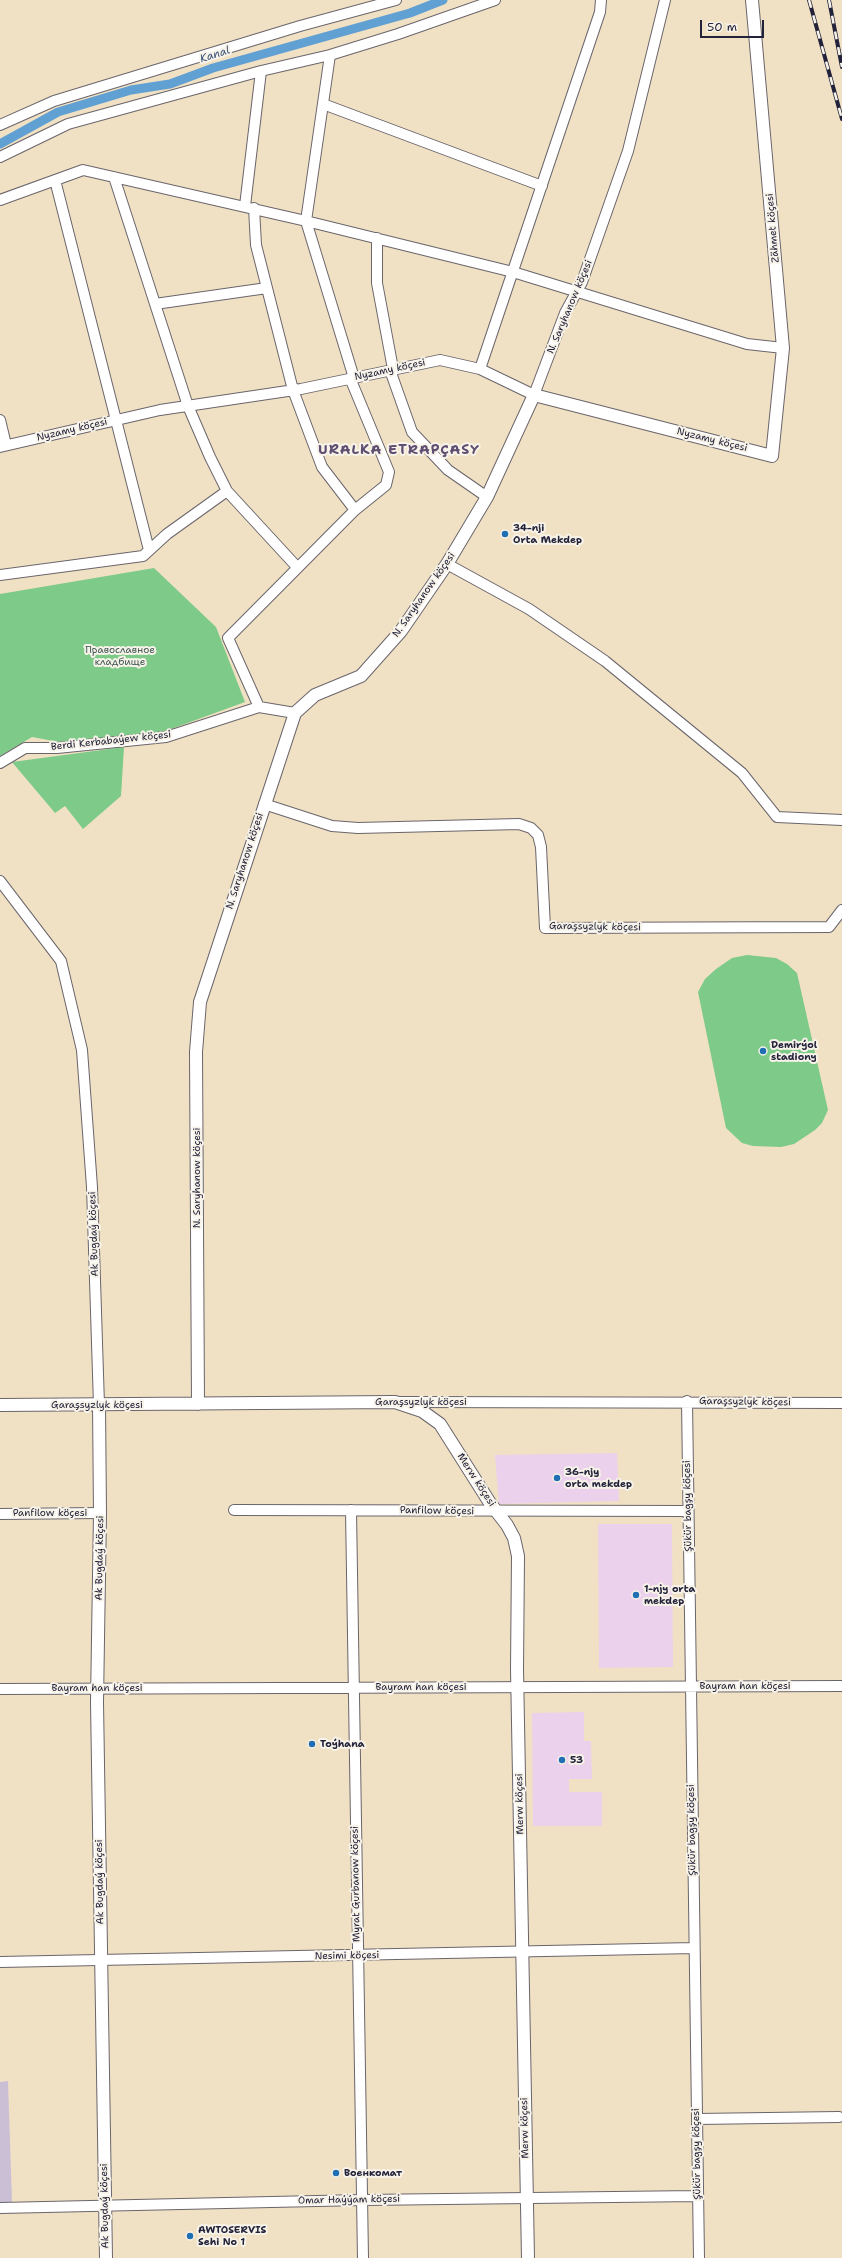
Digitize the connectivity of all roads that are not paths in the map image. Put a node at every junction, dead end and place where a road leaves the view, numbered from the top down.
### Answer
1 (396, 0) edge
2 (495, 0) edge
3 (601, 0) edge
4 (665, 0) edge
5 (752, 0) edge
6 (330, 55) junction
7 (261, 71) junction
8 (323, 104) junction
9 (0, 125) edge
10 (0, 157) edge
11 (114, 177) junction
12 (55, 180) junction
13 (542, 186) junction
14 (0, 200) edge
15 (249, 207) junction
16 (306, 221) junction
17 (377, 238) junction
18 (513, 272) junction
19 (267, 288) junction
20 (577, 291) junction
21 (156, 304) junction
22 (783, 348) junction
23 (480, 369) junction
24 (392, 370) junction
25 (352, 378) junction
26 (293, 390) junction
27 (534, 395) junction
28 (188, 406) junction
29 (0, 420) edge
30 (116, 420) junction
31 (3, 446) edge
32 (772, 456) joint
33 (227, 491) junction
34 (487, 497) junction
35 (355, 510) junction
36 (149, 550) junction
37 (447, 564) junction
38 (297, 568) junction
39 (0, 576) edge
40 (259, 707) junction
41 (295, 712) junction
42 (0, 763) edge
43 (264, 804) junction
44 (842, 820) edge
45 (0, 881) edge
46 (842, 910) edge
47 (687, 1401) junction
48 (395, 1402) junction
49 (842, 1403) edge
50 (198, 1404) junction
51 (99, 1405) junction
52 (0, 1406) edge
53 (234, 1510) dead end
54 (351, 1510) junction
55 (688, 1511) junction
56 (496, 1512) junction
57 (100, 1513) junction
58 (0, 1514) edge
59 (690, 1686) junction
60 (842, 1686) edge
61 (353, 1687) junction
62 (97, 1688) junction
63 (518, 1688) junction
64 (0, 1689) edge
65 (694, 1948) junction
66 (522, 1952) junction
67 (357, 1956) junction
68 (101, 1960) junction
69 (0, 1962) edge
70 (839, 2117) dead end
71 (697, 2119) junction
72 (698, 2196) junction
73 (527, 2198) junction
74 (362, 2200) junction
75 (105, 2204) junction
76 (0, 2208) edge
77 (106, 2258) edge
78 (363, 2258) edge
79 (528, 2258) edge
80 (699, 2258) edge

1 - 9 street
2 - 6 street
3 - 13 street
4 - 20 street, N. Saryhanow köçesi
5 - 22 main road, Zähmet köçesi
6 - 7 street
6 - 8 street
7 - 10 street
7 - 15 street
8 - 13 street
8 - 16 street
11 - 12 street
11 - 15 street
11 - 21 street
12 - 14 street
12 - 30 street
13 - 18 street
15 - 16 street
15 - 19 street
16 - 17 street
16 - 25 street
17 - 18 street
17 - 24 street
18 - 20 street
18 - 23 street
19 - 21 street
19 - 26 street
20 - 22 street
20 - 27 street, N. Saryhanow köçesi
21 - 28 street
22 - 32 main road, Zähmet köçesi
23 - 24 street, Nyzamy köçesi
23 - 27 street, Nyzamy köçesi
24 - 25 street, Nyzamy köçesi
24 - 34 street
25 - 26 street, Nyzamy köçesi
25 - 35 street
26 - 28 street, Nyzamy köçesi
26 - 35 street
27 - 32 main road, Nyzamy köçesi
27 - 34 main road, N. Saryhanow köçesi
28 - 30 street, Nyzamy köçesi
28 - 33 street
29 - 31 street
30 - 31 street, Nyzamy köçesi
30 - 36 street
33 - 36 street
33 - 38 street
34 - 37 main road, N. Saryhanow köçesi
35 - 38 street
36 - 39 street
37 - 41 main road, N. Saryhanow köçesi
37 - 44 street
38 - 40 street
40 - 41 street, Berdi Kerbabaýew köçesi
40 - 42 street, Berdi Kerbabaýew köçesi
41 - 43 main road, N. Saryhanow köçesi
43 - 46 street, Garaşsyzlyk köçesi
43 - 50 main road, N. Saryhanow köçesi
45 - 51 street, Ak Bugdaý köçesi
47 - 48 street, Garaşsyzlyk köçesi
47 - 49 street, Garaşsyzlyk köçesi
47 - 55 street, Şükür bagşy köçesi
48 - 50 main road, Garaşsyzlyk köçesi
48 - 56 main road, Merw köçesi
50 - 51 main road, Garaşsyzlyk köçesi
51 - 52 main road, Garaşsyzlyk köçesi
51 - 57 main road, Ak Bugdaý köçesi
53 - 54 street, Panfilow köçesi
54 - 56 street, Panfilow köçesi
54 - 61 street, Myrat Gurbanow köçesi
55 - 56 street, Panfilow köçesi
55 - 59 street, Şükür bagşy köçesi
56 - 63 main road, Merw köçesi
57 - 58 street, Panfilow köçesi
57 - 62 main road, Ak Bugdaý köçesi
59 - 60 street, Bayram han köçesi
59 - 63 street, Bayram han köçesi
59 - 65 street, Şükür bagşy köçesi
61 - 62 street, Bayram han köçesi
61 - 63 street, Bayram han köçesi
61 - 67 street, Myrat Gurbanow köçesi
62 - 64 street, Bayram han köçesi
62 - 68 main road, Ak Bugdaý köçesi
63 - 66 main road, Merw köçesi
65 - 66 street, Nesimi köçesi
65 - 71 street, Şükür bagşy köçesi
66 - 67 street, Nesimi köçesi
66 - 73 main road, Merw köçesi
67 - 68 street, Nesimi köçesi
67 - 74 street, Myrat Gurbanow köçesi
68 - 69 street, Nesimi köçesi
68 - 75 main road, Ak Bugdaý köçesi
70 - 71 street
71 - 72 street, Şükür bagşy köçesi
72 - 73 street, Omar Haýýam köçesi
72 - 80 street, Şükür bagşy köçesi
73 - 74 street, Omar Haýýam köçesi
73 - 79 main road, Merw köçesi
74 - 75 street, Omar Haýýam köçesi
74 - 78 street, Myrat Gurbanow köçesi
75 - 76 street, Omar Haýýam köçesi
75 - 77 main road, Ak Bugdaý köçesi

